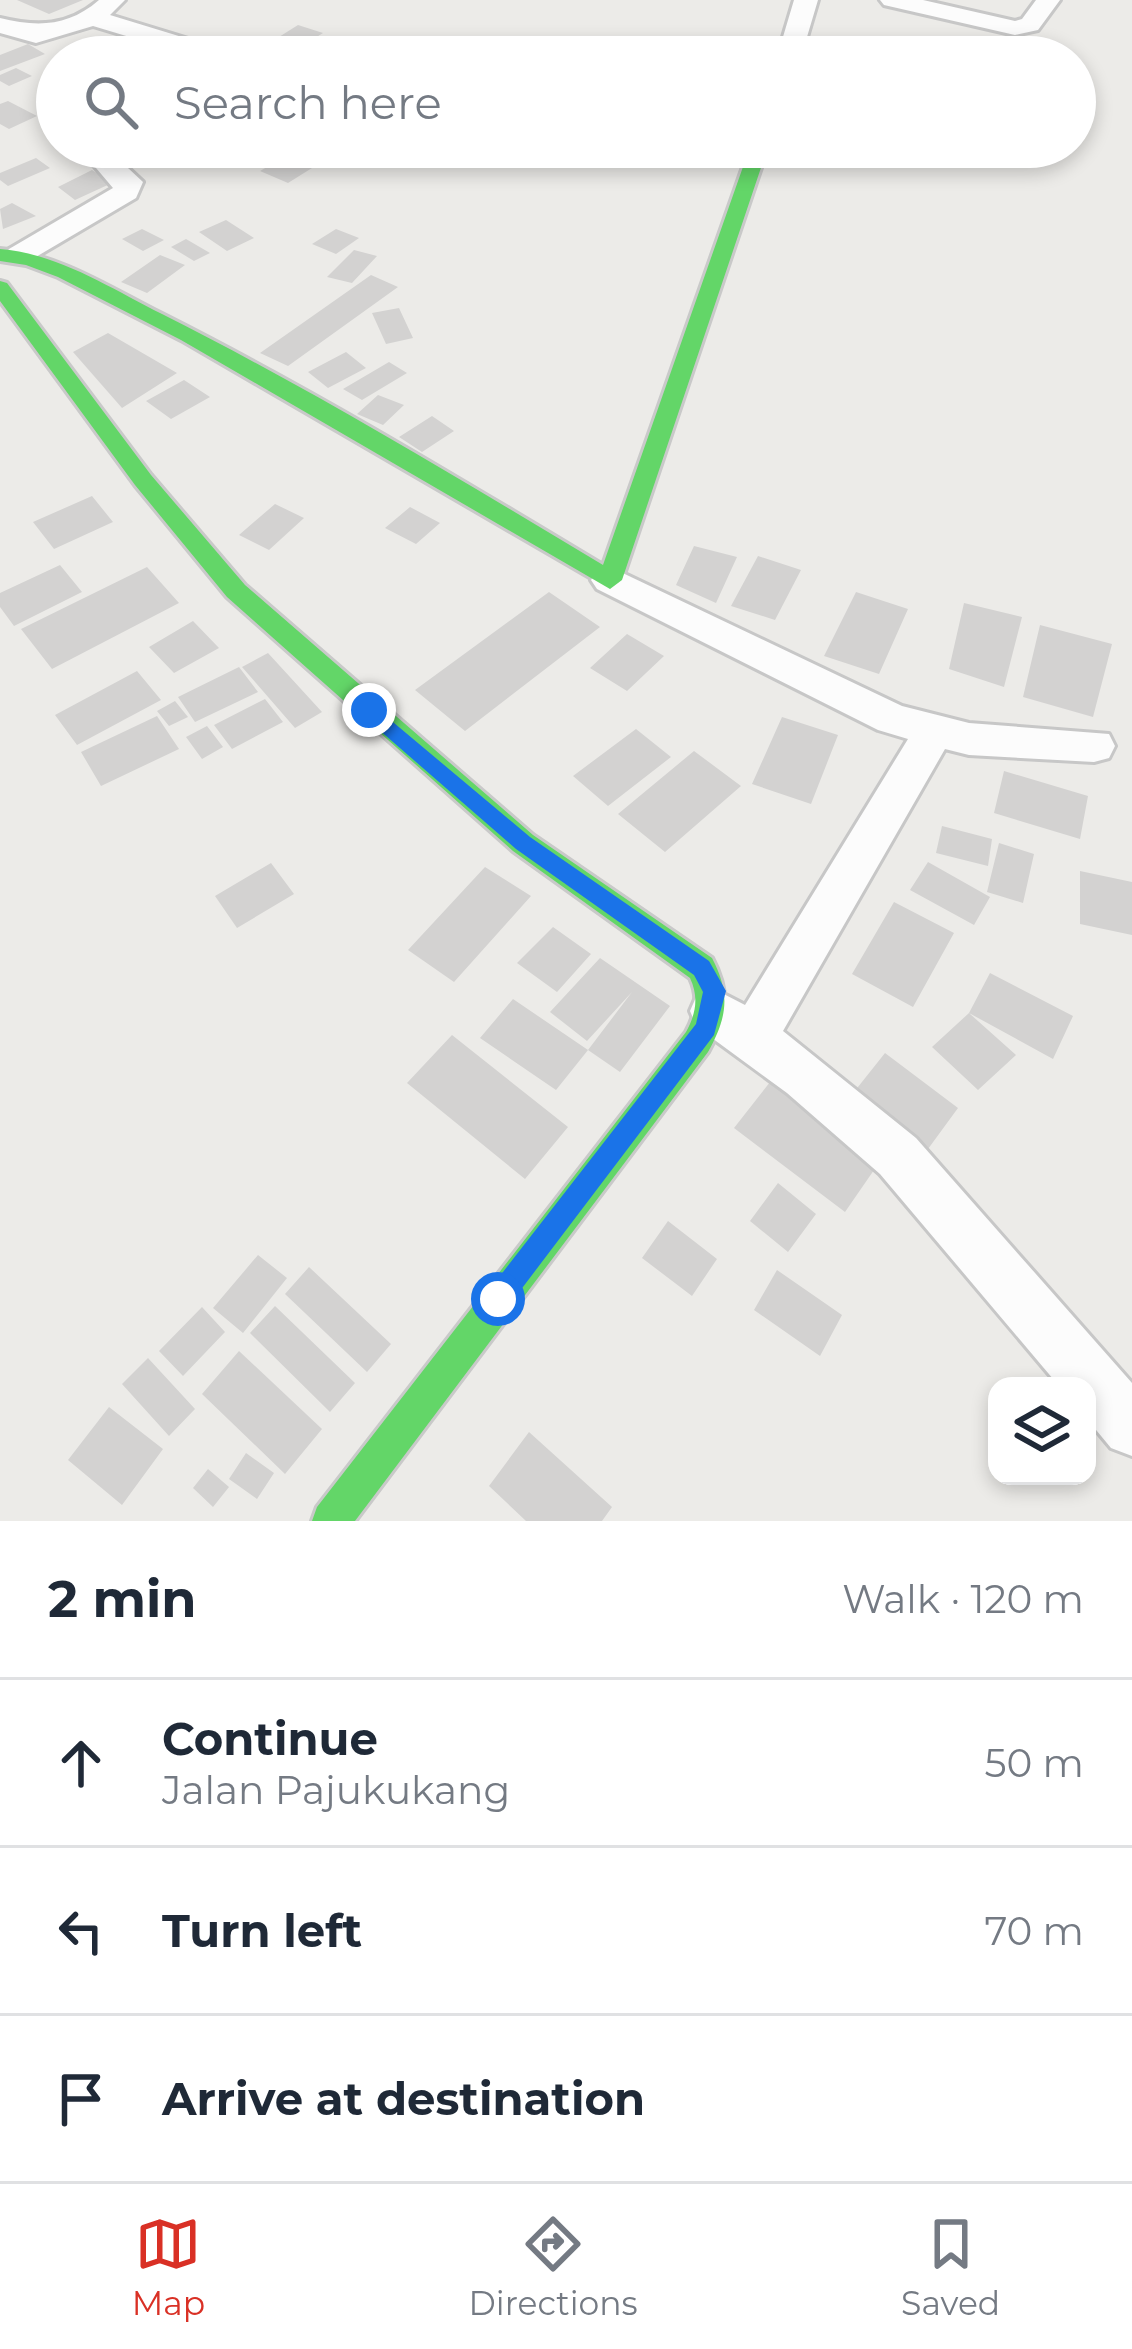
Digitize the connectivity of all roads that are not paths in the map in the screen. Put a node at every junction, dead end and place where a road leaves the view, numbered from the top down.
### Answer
1 (113, 0) edge
2 (806, 0) edge
3 (892, 0) edge
4 (1048, 0) edge
5 (93, 18) junction
6 (0, 26) edge
7 (153, 36) edge
8 (795, 36) edge
9 (114, 168) edge
10 (752, 168) edge
11 (10, 255) edge
12 (0, 287) edge
13 (610, 580) junction
14 (933, 733) junction
15 (1094, 746) dead end
16 (733, 1024) junction
17 (1132, 1427) edge
18 (331, 1521) edge

1 - 5 street
2 - 8 street
3 - 4 street
5 - 6 street
5 - 7 street
9 - 11 street
10 - 13 street
11 - 13 street
12 - 16 street
13 - 14 street
14 - 15 street
14 - 16 street
16 - 17 street
16 - 18 street

